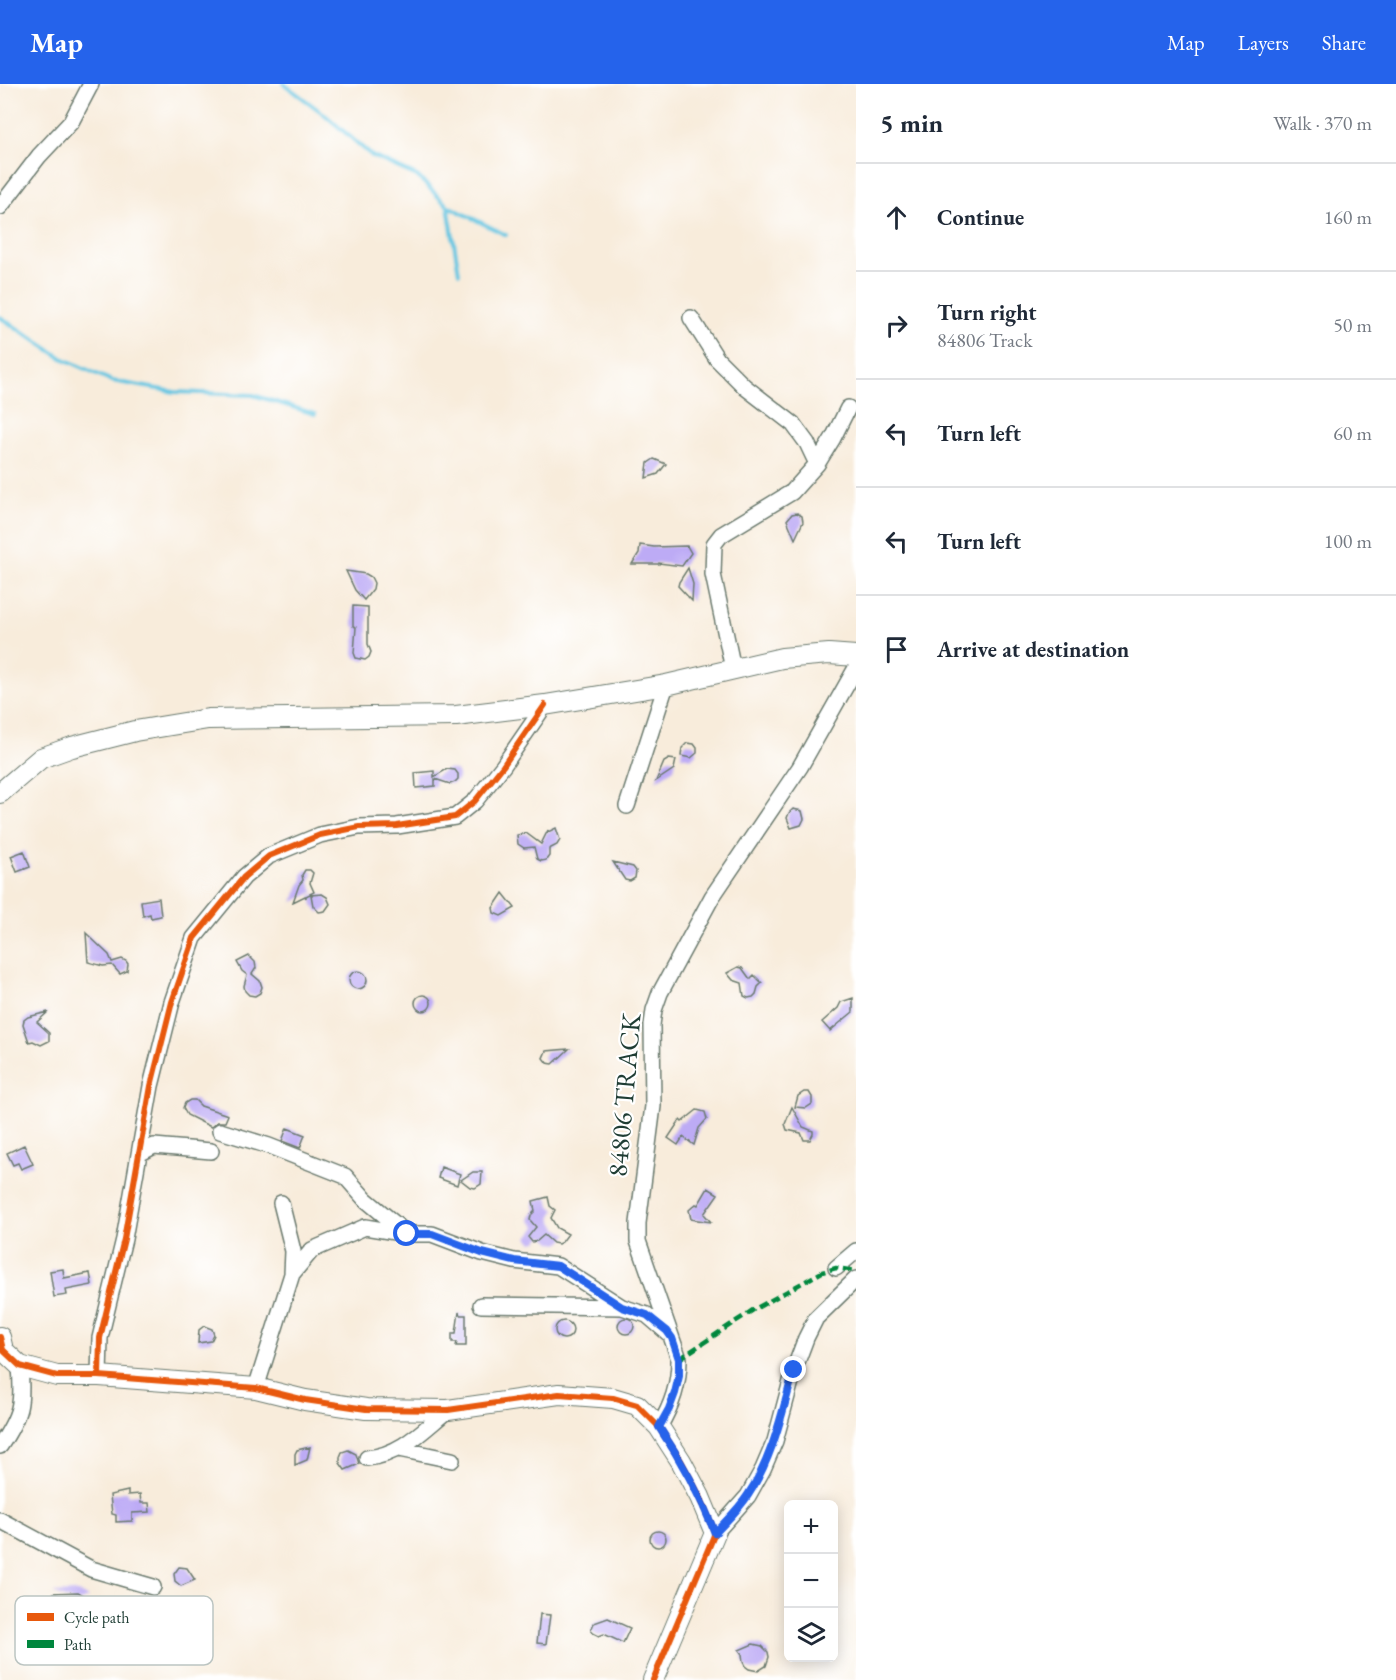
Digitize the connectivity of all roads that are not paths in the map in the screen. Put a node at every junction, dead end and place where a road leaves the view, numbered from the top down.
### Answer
1 (91, 84) edge
2 (0, 207) edge
3 (692, 318) dead end
4 (848, 408) dead end
5 (817, 464) junction
6 (856, 656) edge
7 (856, 668) edge
8 (733, 669) junction
9 (666, 685) junction
10 (545, 705) junction
11 (0, 793) edge
12 (627, 806) dead end
13 (220, 1131) dead end
14 (211, 1152) dead end
15 (139, 1154) junction
16 (281, 1203) dead end
17 (407, 1234) junction
18 (856, 1251) edge
19 (836, 1268) dead end
20 (292, 1274) junction
21 (856, 1279) edge
22 (481, 1305) dead end
23 (622, 1307) junction
24 (672, 1338) junction
25 (1, 1345) edge
26 (20, 1366) junction
27 (99, 1376) junction
28 (256, 1388) junction
29 (448, 1410) junction
30 (659, 1427) junction
31 (0, 1446) edge
32 (399, 1449) junction
33 (367, 1458) dead end
34 (452, 1460) dead end
35 (0, 1520) edge
36 (715, 1533) junction
37 (153, 1587) dead end
38 (653, 1680) edge

1 - 2 street
3 - 5 street
4 - 5 street
5 - 8 street
6 - 8 street
7 - 24 street, 84806 TRACK
8 - 9 street
9 - 10 street
9 - 12 street
10 - 11 street
10 - 15 street
13 - 17 street
14 - 15 street
15 - 27 street
16 - 20 street
17 - 20 street
17 - 23 street
18 - 19 street
20 - 28 street
21 - 36 street
22 - 23 street
23 - 24 street
24 - 30 street, 84806 TRACK
25 - 26 street
26 - 27 street
26 - 31 street
27 - 28 street
28 - 29 street
29 - 30 street
29 - 32 street
30 - 36 street
32 - 33 street
32 - 34 street
35 - 37 street
36 - 38 street

